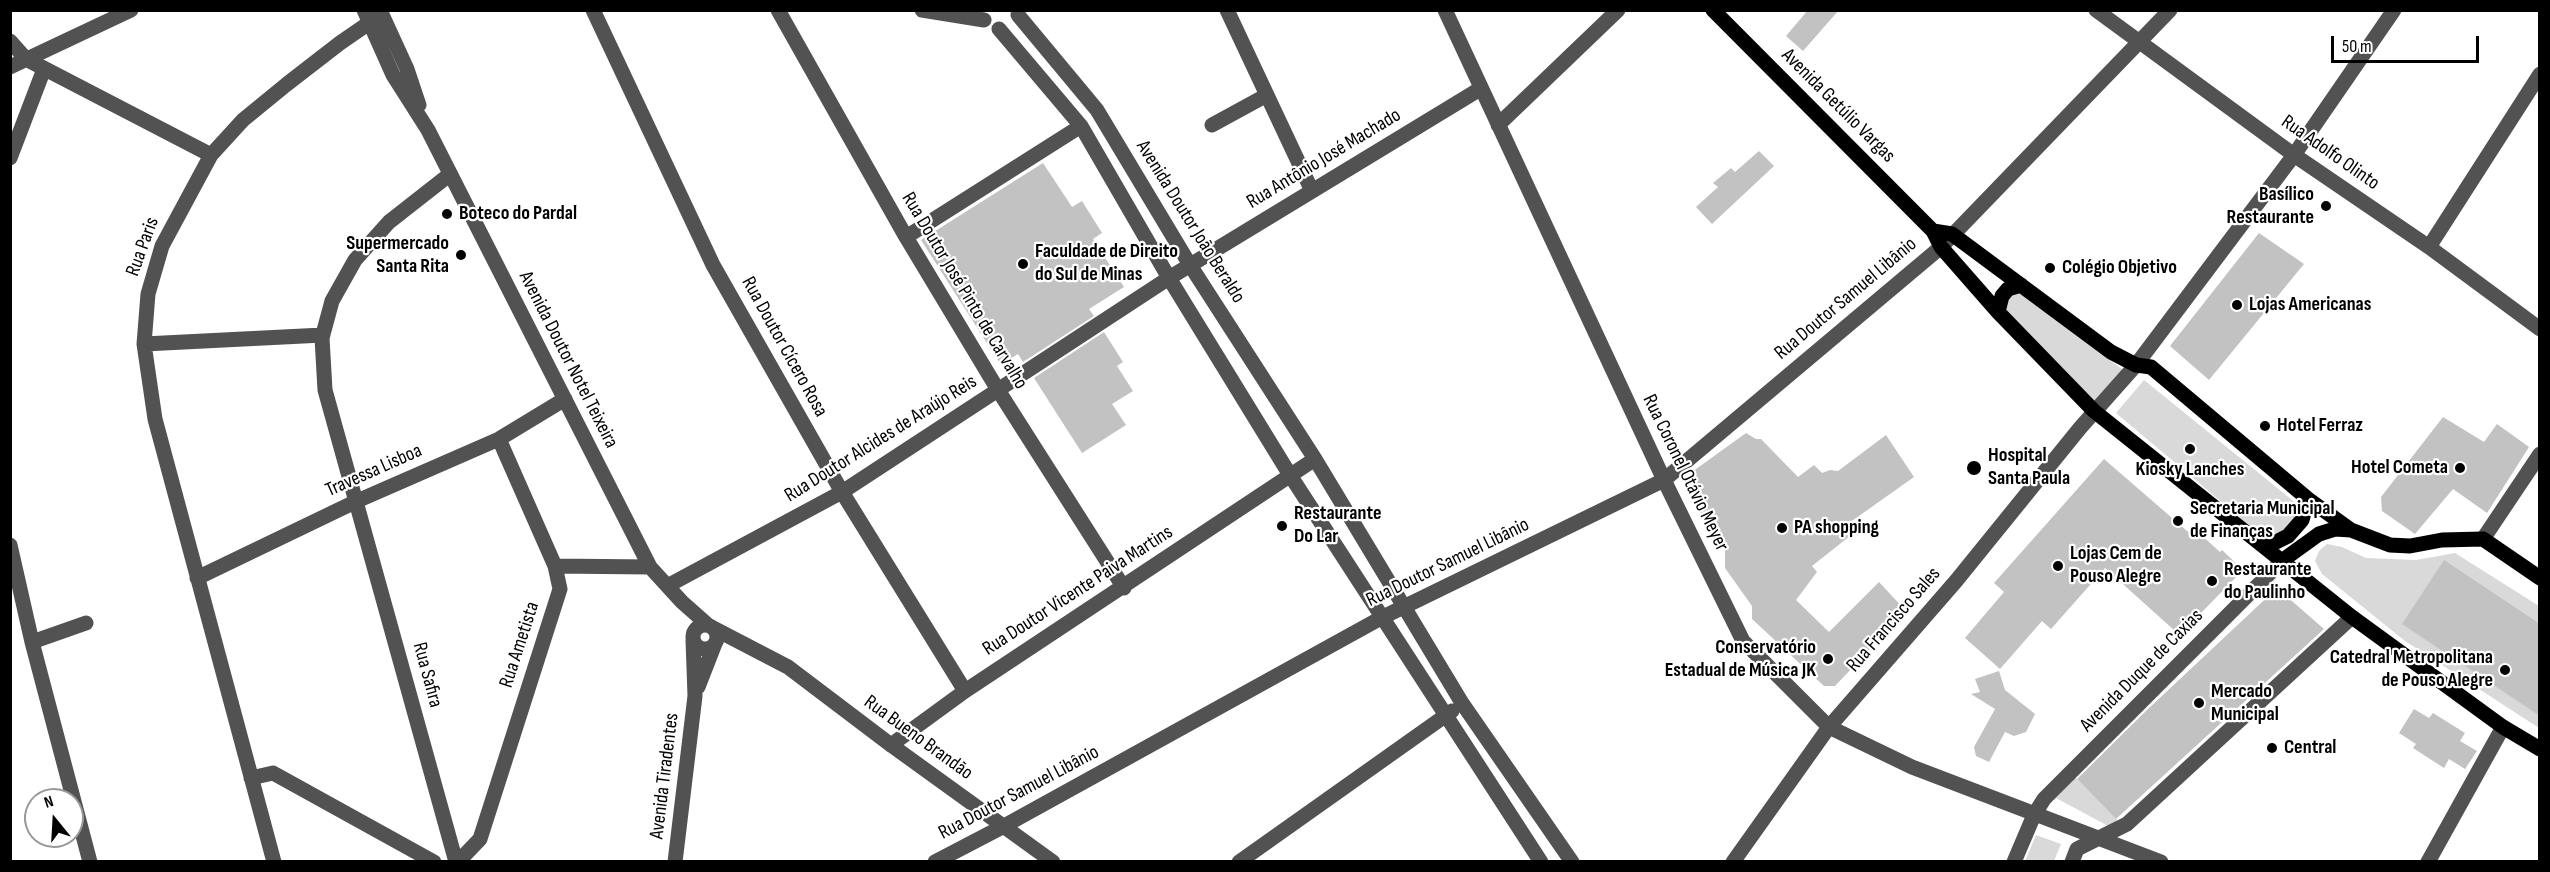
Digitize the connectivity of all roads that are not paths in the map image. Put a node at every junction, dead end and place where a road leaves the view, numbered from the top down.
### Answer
1 (131, 10) edge
2 (593, 10) edge
3 (778, 10) edge
4 (922, 10) edge
5 (1227, 10) edge
6 (1445, 10) edge
7 (1618, 10) edge
8 (1713, 10) edge
9 (2096, 10) edge
10 (2170, 10) edge
11 (2394, 10) edge
12 (1019, 13) edge
13 (374, 15) edge
14 (983, 15) edge
15 (999, 29) junction
16 (10, 40) edge
17 (2139, 43) junction
18 (26, 59) junction
19 (10, 67) edge
20 (44, 69) junction
21 (2540, 74) edge
22 (1480, 88) junction
23 (1267, 95) junction
24 (1212, 125) dead end
25 (1498, 125) junction
26 (1081, 126) junction
27 (211, 155) junction
28 (2294, 155) junction
29 (10, 158) edge
30 (449, 175) junction
31 (1312, 191) junction
32 (1933, 231) junction
33 (1952, 234) junction
34 (906, 237) junction
35 (1941, 247) junction
36 (2429, 247) junction
37 (1190, 265) junction
38 (1169, 278) junction
39 (2021, 285) junction
40 (1998, 312) junction
41 (2540, 328) edge
42 (323, 335) junction
43 (144, 344) junction
44 (2136, 365) junction
45 (998, 390) junction
46 (565, 399) junction
47 (2094, 411) junction
48 (499, 439) junction
49 (2540, 454) edge
50 (1315, 459) junction
51 (1290, 475) junction
52 (1664, 480) junction
53 (842, 492) junction
54 (2308, 499) junction
55 (357, 501) junction
56 (2351, 530) junction
57 (2483, 539) junction
58 (10, 545) edge
59 (2266, 547) junction
60 (2283, 560) junction
61 (555, 566) junction
62 (650, 567) junction
63 (197, 578) junction
64 (2540, 578) edge
65 (669, 585) junction
66 (1124, 588) junction
67 (682, 602) junction
68 (1403, 607) junction
69 (2352, 617) junction
70 (1381, 618) junction
71 (86, 623) dead end
72 (713, 636) junction
73 (693, 637) junction
74 (32, 642) junction
75 (965, 691) junction
76 (695, 696) junction
77 (1462, 703) junction
78 (1444, 716) junction
79 (1829, 727) junction
80 (2503, 727) junction
81 (891, 745) junction
82 (2540, 749) edge
83 (251, 778) junction
84 (2034, 815) junction
85 (1004, 826) junction
86 (1551, 835) junction
87 (2100, 839) junction
88 (1536, 859) edge
89 (90, 861) edge
90 (274, 861) edge
91 (434, 861) edge
92 (457, 861) edge
93 (675, 861) edge
94 (935, 861) edge
95 (1053, 861) edge
96 (1239, 861) edge
97 (1572, 861) edge
98 (1733, 861) edge
99 (2014, 861) edge
100 (2072, 861) edge
101 (2161, 861) edge
102 (2428, 861) edge

1 - 18 street
2 - 53 street, Rua Doutor Cícero Rosa
3 - 34 street, Rua Doutor José Pinto de Carvalho
4 - 14 street
5 - 23 street
6 - 22 street, Rua Coronel Otávio Meyer
7 - 25 street
8 - 32 main road, Avenida Getúlio Vargas
9 - 17 street, Rua Adolfo Olinto
10 - 17 street, Rua Doutor Samuel Libânio
11 - 28 street, Rua Francisco Sales
12 - 15 street
12 - 37 street, Avenida Doutor João Beraldo
13 - 27 street, Rua Paris
13 - 30 street, Avenida Doutor Notel Teixeira
14 - 15 street
15 - 26 street
16 - 18 street
17 - 28 street, Rua Adolfo Olinto
17 - 33 street, Rua Doutor Samuel Libânio
18 - 19 street
18 - 20 street
20 - 27 street
20 - 29 street
21 - 36 street
22 - 25 street, Rua Coronel Otávio Meyer
22 - 31 street, Rua Antônio José Machado
23 - 24 street
23 - 31 street
25 - 52 street, Rua Coronel Otávio Meyer
26 - 34 street
26 - 38 street
27 - 43 street, Rua Paris
28 - 36 street, Rua Adolfo Olinto
28 - 44 street, Rua Francisco Sales
30 - 42 street, Rua Safira
30 - 46 street, Avenida Doutor Notel Teixeira
31 - 37 street, Rua Antônio José Machado
32 - 33 main road
32 - 35 main road, Avenida Getúlio Vargas
33 - 35 street, Rua Doutor Samuel Libânio
33 - 39 main road
34 - 45 street, Rua Doutor José Pinto de Carvalho
35 - 40 main road, Avenida Getúlio Vargas
35 - 52 street, Rua Doutor Samuel Libânio
36 - 41 street, Rua Adolfo Olinto
37 - 38 street, Rua Antônio José Machado
37 - 50 street, Avenida Doutor João Beraldo
38 - 45 street, Rua Doutor Alcides de Araújo Reis
38 - 51 street
39 - 40 main road
39 - 44 main road
40 - 47 main road, Avenida Getúlio Vargas
42 - 43 street
42 - 55 street, Rua Safira
43 - 63 street, Rua Paris
44 - 47 street, Rua Francisco Sales
44 - 54 main road
45 - 53 street, Rua Doutor Alcides de Araújo Reis
45 - 66 street, Rua Doutor José Pinto de Carvalho
46 - 48 street, Travessa Lisboa
46 - 62 street, Avenida Doutor Notel Teixeira
47 - 59 main road, Avenida Getúlio Vargas
47 - 79 street, Rua Francisco Sales
48 - 55 street, Travessa Lisboa
48 - 61 street, Rua Ametista
49 - 57 street
50 - 51 street
50 - 68 street, Avenida Doutor João Beraldo
51 - 66 street, Rua Doutor Vicente Paiva Martins
51 - 70 street
52 - 68 street, Rua Doutor Samuel Libânio
52 - 79 street, Rua Coronel Otávio Meyer
53 - 65 street, Rua Doutor Alcides de Araújo Reis
53 - 75 street, Rua Doutor Cícero Rosa
54 - 56 main road
54 - 59 main road
55 - 63 street, Travessa Lisboa
55 - 92 street, Rua Safira
56 - 57 main road
56 - 60 main road
57 - 64 main road
58 - 74 street
59 - 60 main road, Avenida Getúlio Vargas
60 - 69 main road, Avenida Getúlio Vargas
60 - 84 street, Avenida Duque de Caxias
61 - 62 street
61 - 92 street, Rua Ametista
62 - 65 street, Avenida Doutor Notel Teixeira
63 - 83 street, Rua Paris
65 - 67 street, Avenida Doutor Notel Teixeira
66 - 75 street, Rua Doutor Vicente Paiva Martins
67 - 72 street, Avenida Doutor Notel Teixeira
67 - 73 street, Avenida Doutor Notel Teixeira
68 - 70 street, Rua Doutor Samuel Libânio
68 - 77 street, Avenida Doutor João Beraldo
69 - 80 main road, Avenida Getúlio Vargas
69 - 87 street
70 - 78 street
70 - 85 street, Rua Doutor Samuel Libânio
71 - 74 street
72 - 73 street
72 - 73 street
72 - 76 street, Avenida Tiradentes
72 - 81 street, Rua Bueno Brandão
73 - 76 street, Avenida Tiradentes
74 - 89 street
75 - 81 street, Rua Doutor Vicente Paiva Martins
76 - 93 street, Avenida Tiradentes
77 - 78 street
77 - 86 street, Avenida Doutor João Beraldo
78 - 88 street
78 - 96 street
79 - 84 street, Rua Coronel Otávio Meyer
79 - 98 street, Rua Francisco Sales
80 - 82 main road, Avenida Getúlio Vargas
80 - 102 street
81 - 85 street, Rua Bueno Brandão
83 - 90 street, Rua Paris
83 - 91 street
84 - 87 street
84 - 99 street, Avenida Duque de Caxias
85 - 94 street, Rua Doutor Samuel Libânio
85 - 95 street, Rua Bueno Brandão
86 - 88 street
86 - 97 street, Avenida Doutor João Beraldo
87 - 100 street
87 - 101 street

